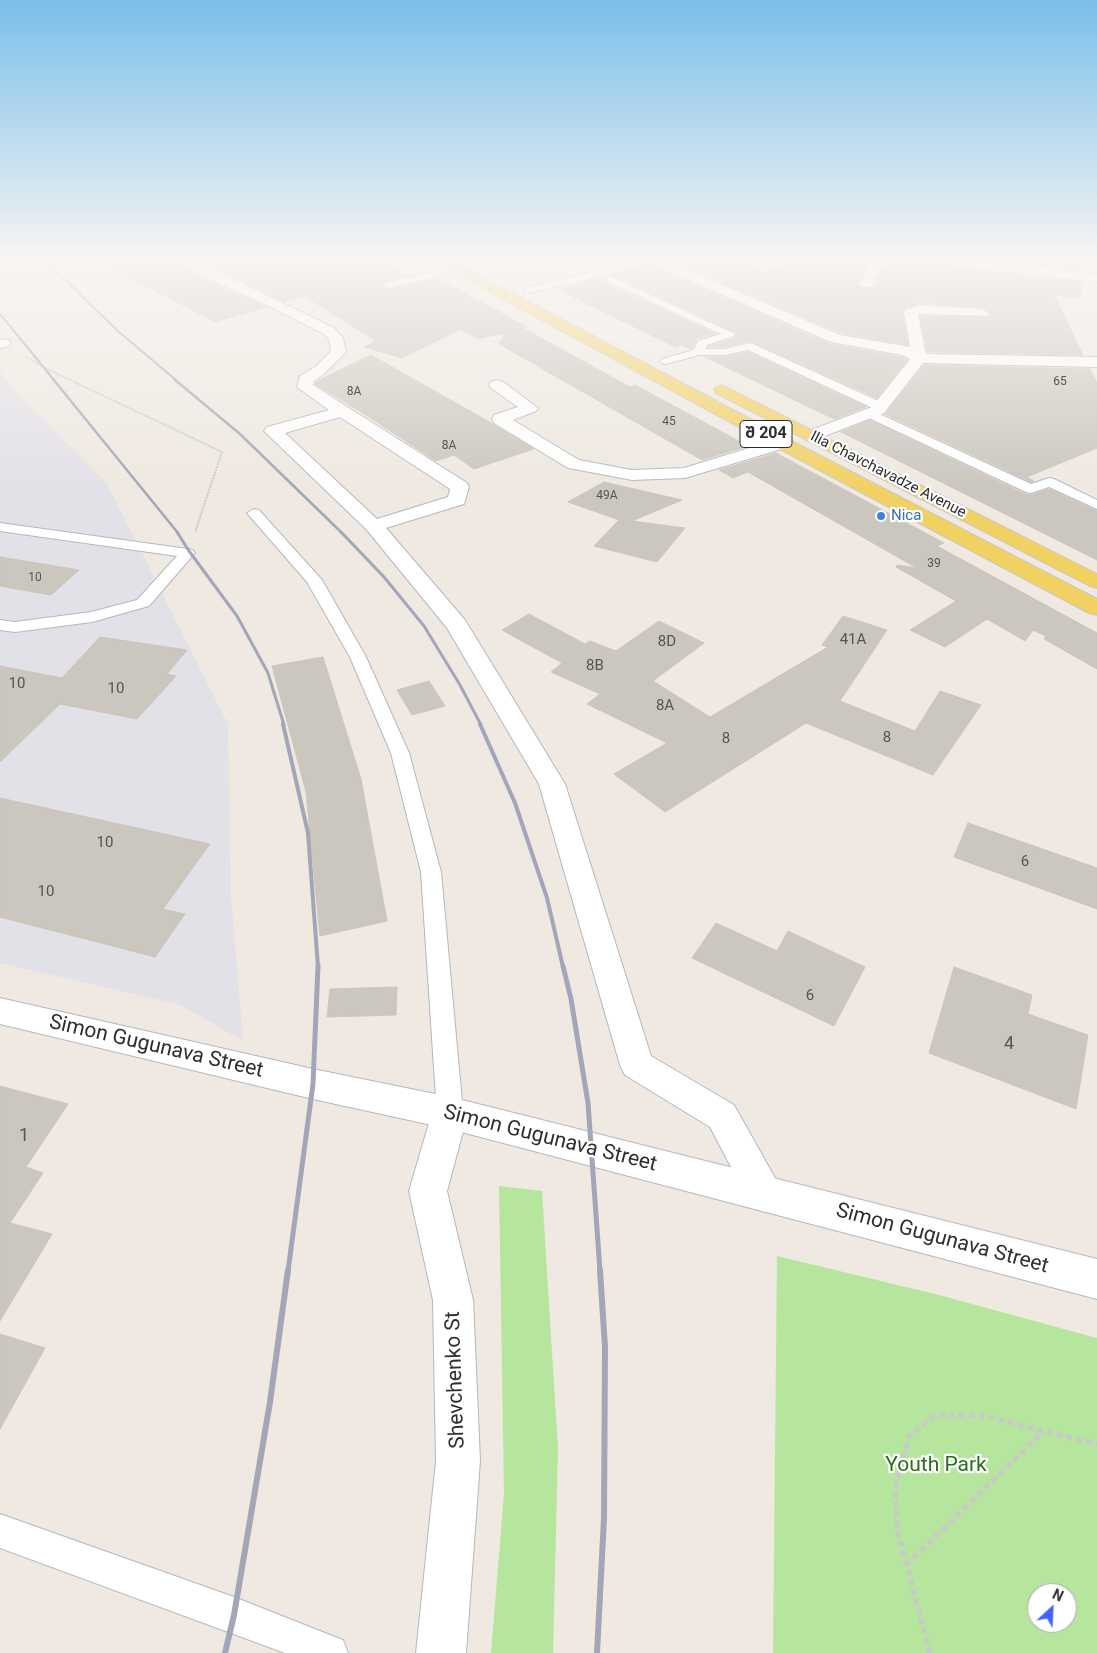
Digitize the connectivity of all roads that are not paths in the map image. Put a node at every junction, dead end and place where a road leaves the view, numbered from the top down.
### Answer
1 (333, 335) edge
2 (590, 335) edge
3 (726, 335) edge
4 (827, 335) edge
5 (915, 335) edge
6 (649, 352) dead end
7 (700, 352) junction
8 (919, 358) junction
9 (666, 361) junction
10 (1097, 362) edge
11 (684, 370) dead end
12 (710, 384) dead end
13 (498, 385) dead end
14 (343, 411) junction
15 (876, 411) junction
16 (812, 436) junction
17 (782, 443) junction
18 (1097, 504) edge
19 (254, 513) dead end
20 (374, 526) junction
21 (0, 527) edge
22 (1097, 582) edge
23 (1097, 608) edge
24 (7, 626) edge
25 (0, 639) edge
26 (0, 1011) edge
27 (450, 1113) junction
28 (765, 1194) junction
29 (1097, 1279) edge
30 (0, 1531) edge
31 (330, 1653) edge
32 (442, 1653) edge

1 - 14 street
2 - 17 main road, Ilia Chavchavadze Avenue / შ 204
3 - 7 lane
4 - 8 street
5 - 8 street
6 - 9 main road
7 - 9 lane
7 - 15 lane
8 - 10 street
8 - 15 street
9 - 11 main road
12 - 16 main road, Ilia Chavchavadze Avenue / შ 204
13 - 17 street
14 - 20 street
14 - 20 street
15 - 16 street
15 - 18 lane
16 - 22 main road, Ilia Chavchavadze Avenue / შ 204
17 - 23 main road, Ilia Chavchavadze Avenue / შ 204
19 - 27 lane
20 - 28 street
21 - 24 lane
24 - 25 lane
26 - 27 street, Simon Gugunava Street
27 - 28 street, Simon Gugunava Street
27 - 32 street, Shevchenko St
28 - 29 street, Simon Gugunava Street
30 - 31 lane

